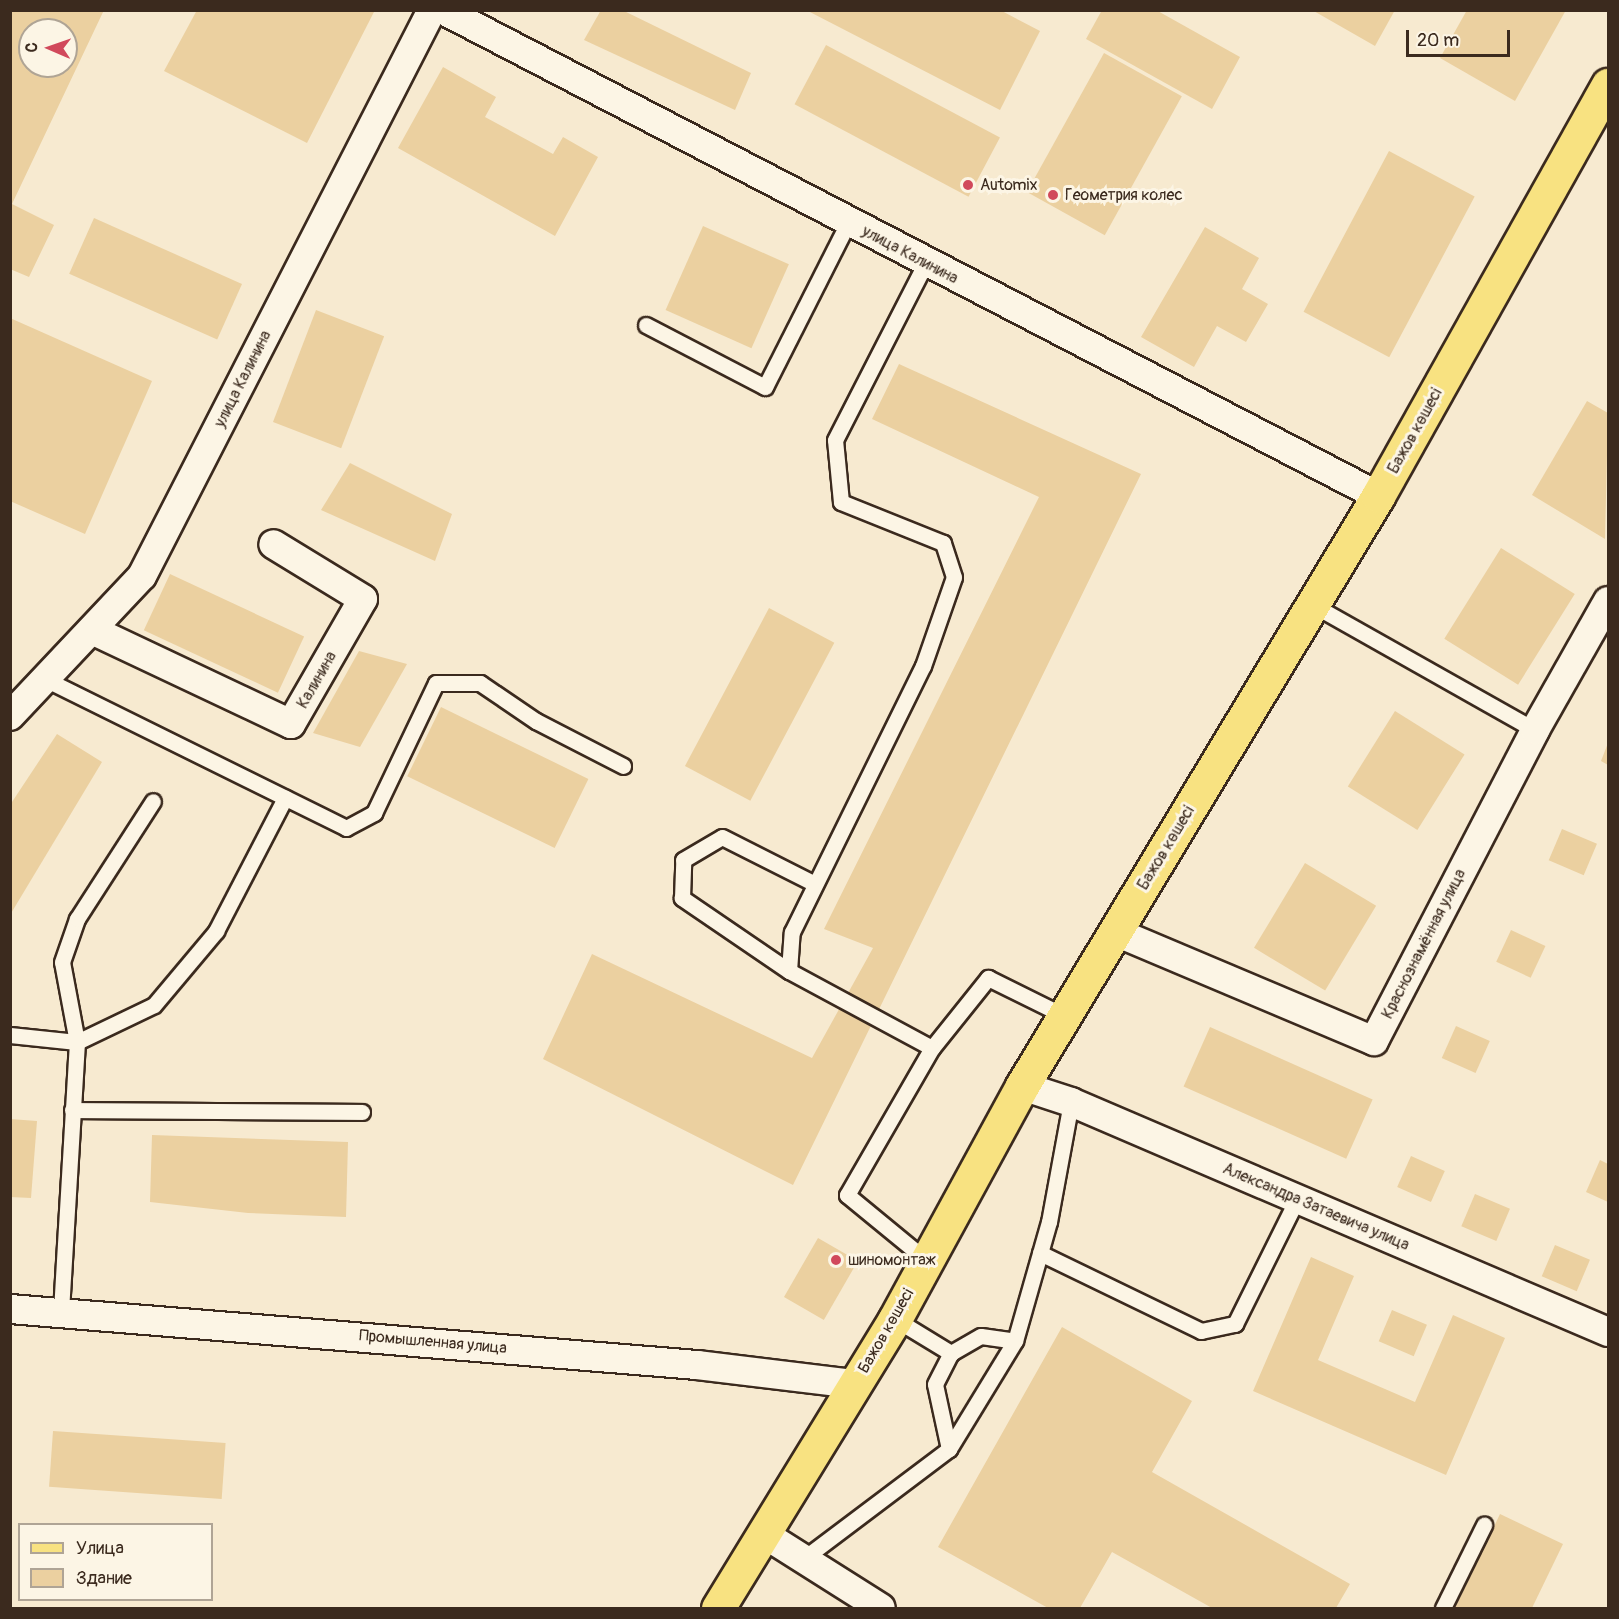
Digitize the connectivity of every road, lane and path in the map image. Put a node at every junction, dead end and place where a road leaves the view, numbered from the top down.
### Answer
1 (432, 10) edge
2 (443, 10) edge
3 (1608, 85) edge
4 (848, 223) junction
5 (926, 264) junction
6 (646, 325) dead end
7 (1378, 496) junction
8 (273, 544) dead end
9 (1608, 601) edge
10 (1313, 605) junction
11 (92, 630) junction
12 (45, 679) junction
13 (10, 716) edge
14 (1535, 730) junction
15 (623, 766) dead end
16 (285, 798) junction
17 (153, 801) dead end
18 (815, 884) junction
19 (1116, 932) junction
20 (789, 971) junction
21 (1065, 1016) junction
22 (10, 1035) edge
23 (77, 1042) junction
24 (932, 1048) junction
25 (1022, 1086) junction
26 (1071, 1102) junction
27 (72, 1110) junction
28 (362, 1112) dead end
29 (1297, 1199) junction
30 (1040, 1253) junction
31 (925, 1259) junction
32 (10, 1309) edge
33 (61, 1311) junction
34 (895, 1318) junction
35 (1607, 1330) edge
36 (1015, 1341) junction
37 (951, 1353) junction
38 (855, 1384) junction
39 (949, 1449) junction
40 (1484, 1525) dead end
41 (764, 1534) junction
42 (803, 1559) junction
43 (718, 1608) edge
44 (881, 1608) edge
45 (1443, 1608) edge

1 - 11 street, улица Калинина
2 - 4 street, улица Калинина
3 - 7 main road, Бажов көшесі
4 - 5 street, улица Калинина
4 - 6 lane
5 - 7 street, улица Калинина
5 - 18 lane
7 - 10 main road, Бажов көшесі
8 - 11 street, Калинина
9 - 14 street, Краснознамённая улица
10 - 14 lane
10 - 19 main road, Бажов көшесі
11 - 12 street, улица Калинина
12 - 13 street, улица Калинина
12 - 16 lane
14 - 19 street, Краснознамённая улица
15 - 16 lane
16 - 23 lane
17 - 23 lane
18 - 20 lane
18 - 20 lane
19 - 21 main road, Бажов көшесі
20 - 24 lane
21 - 24 lane
21 - 25 main road, Бажов көшесі
22 - 23 lane
23 - 27 lane
24 - 31 lane
25 - 26 street, Александра Затаевича улица
25 - 31 main road, Бажов көшесі
26 - 29 street, Александра Затаевича улица
26 - 30 lane
27 - 28 lane
27 - 33 lane
29 - 30 lane
29 - 35 street, Александра Затаевича улица
30 - 36 lane
31 - 34 main road, Бажов көшесі
32 - 33 street, Промышленная улица
33 - 38 street, Промышленная улица
34 - 37 lane
34 - 38 main road, Бажов көшесі
36 - 37 lane
36 - 39 lane
37 - 39 lane
38 - 41 main road, Бажов көшесі
39 - 42 lane
40 - 45 lane
41 - 42 street
41 - 43 main road, Бажов көшесі
42 - 44 street

